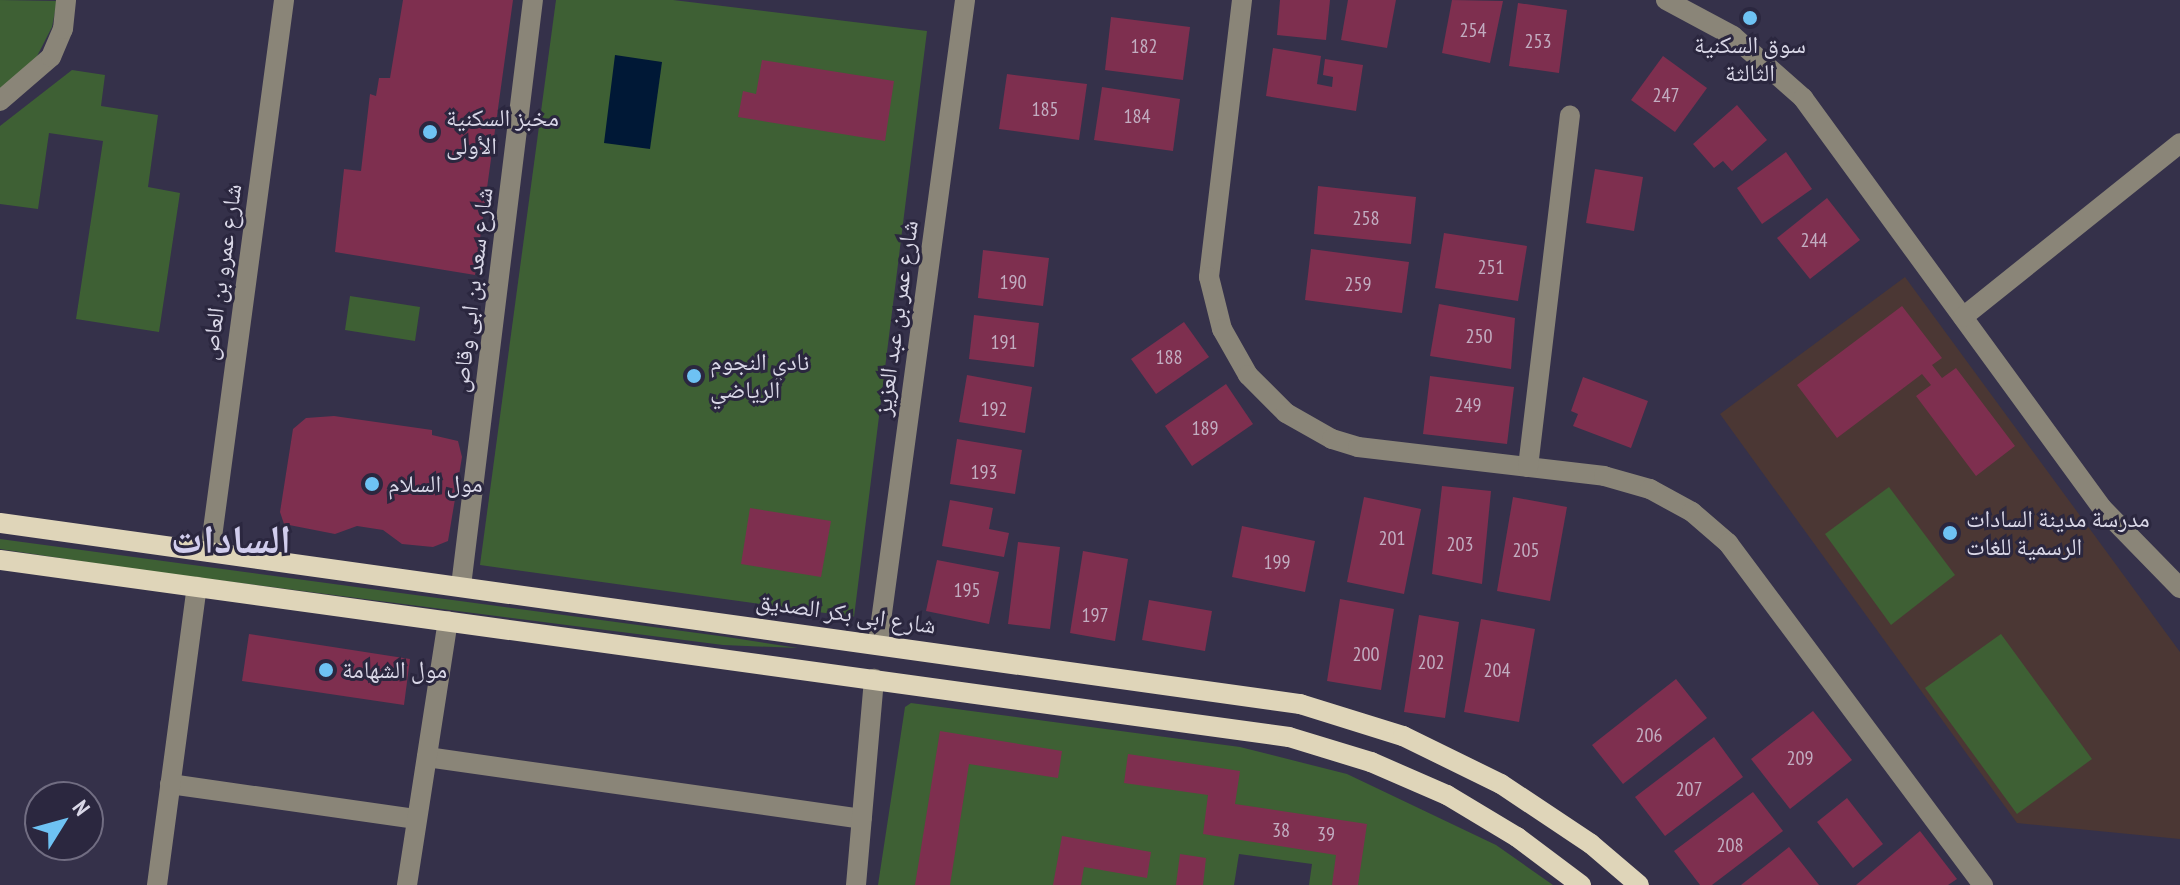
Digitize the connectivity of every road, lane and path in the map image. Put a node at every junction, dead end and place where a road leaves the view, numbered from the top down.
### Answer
1 (66, 0) edge
2 (284, 0) edge
3 (533, 0) edge
4 (965, 0) edge
5 (1242, 0) edge
6 (1666, 0) edge
7 (0, 101) edge
8 (1570, 116) dead end
9 (2180, 143) edge
10 (1963, 317) junction
11 (1528, 467) junction
12 (0, 523) edge
13 (210, 552) junction
14 (0, 560) edge
15 (461, 586) junction
16 (197, 587) junction
17 (2180, 588) edge
18 (448, 621) junction
19 (726, 623) junction
20 (878, 643) junction
21 (723, 658) junction
22 (874, 679) junction
23 (1300, 704) junction
24 (1289, 737) junction
25 (427, 757) junction
26 (170, 784) junction
27 (417, 819) junction
28 (862, 819) junction
29 (157, 885) edge
30 (407, 885) edge
31 (856, 885) edge
32 (1581, 885) edge
33 (1639, 885) edge
34 (1983, 885) edge

1 - 7 street
2 - 13 street, شارع عمرو بن العاص
3 - 15 street, شارع سعد بن ابى وقاص
4 - 20 street, شارع عمر بن عبد العزيز
5 - 11 street
6 - 10 street
8 - 11 street
9 - 10 street
10 - 17 street
11 - 34 street
12 - 13 main road, شارع ابى بكر الصديق
13 - 15 main road, شارع ابى بكر الصديق
14 - 16 main road
15 - 19 main road, شارع ابى بكر الصديق
16 - 18 main road
16 - 26 street
18 - 21 main road
18 - 25 street
19 - 20 main road, شارع ابى بكر الصديق
19 - 21 main road
20 - 23 main road, شارع ابى بكر الصديق
21 - 22 main road
22 - 24 main road
22 - 28 street
23 - 24 main road
23 - 33 main road, شارع ابى بكر الصديق
24 - 32 main road
25 - 27 street
25 - 28 street
26 - 27 street
26 - 29 street
27 - 30 street
28 - 31 street

